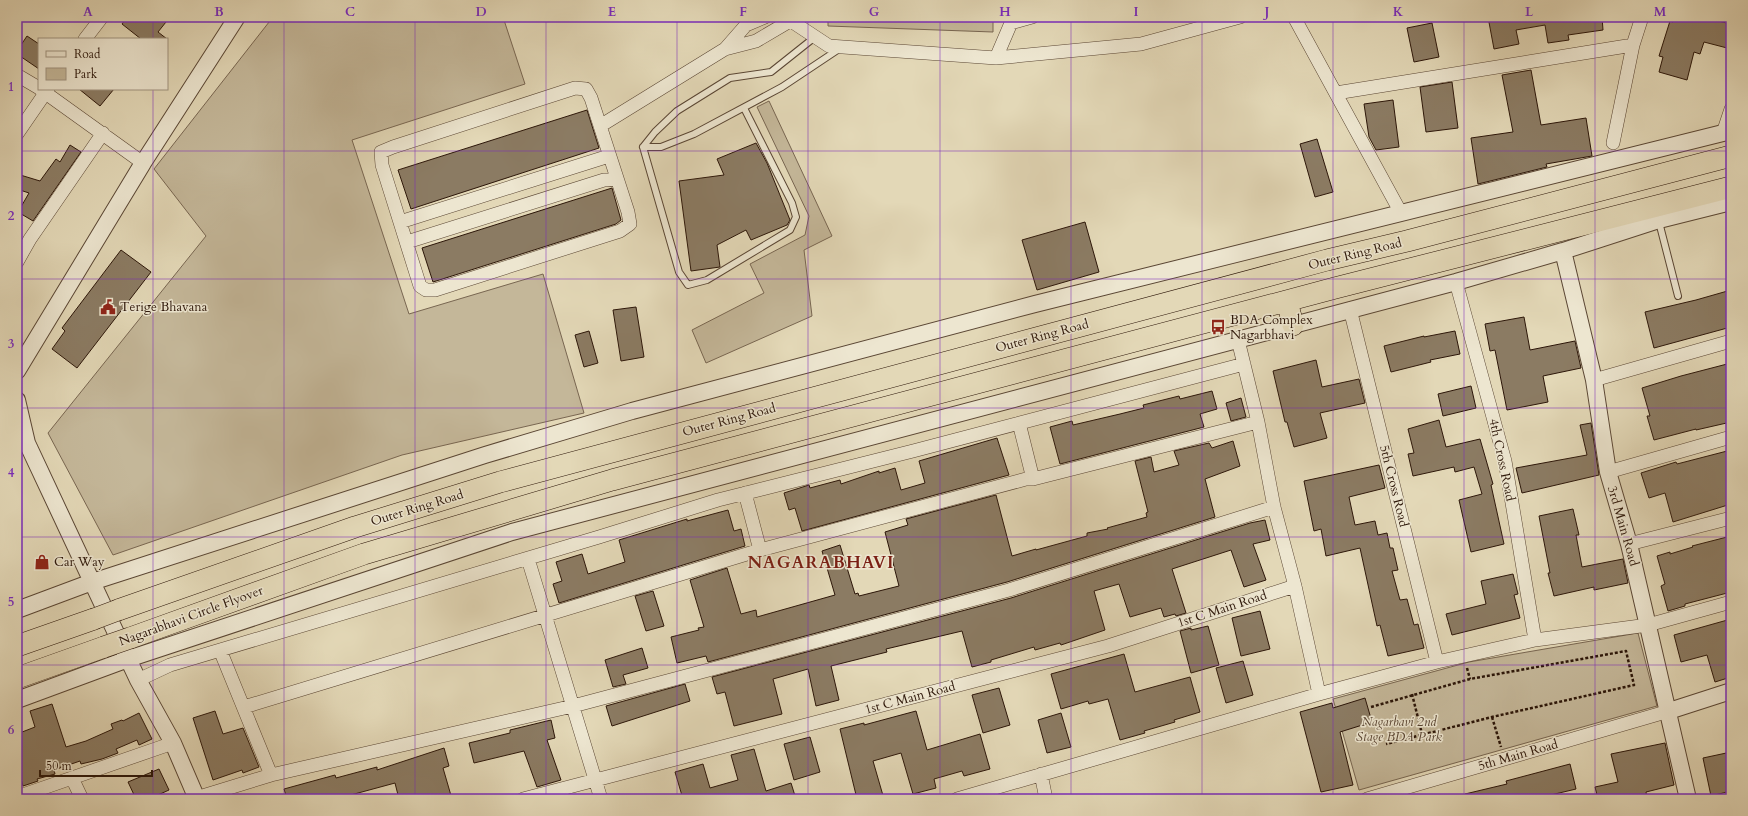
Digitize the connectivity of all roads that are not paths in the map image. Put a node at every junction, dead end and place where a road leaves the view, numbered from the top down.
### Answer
1 (102, 17) edge
2 (237, 17) edge
3 (765, 17) edge
4 (1032, 17) edge
5 (1240, 17) edge
6 (1294, 17) edge
7 (1642, 17) edge
8 (787, 19) edge
9 (1010, 20) edge
10 (815, 37) junction
11 (86, 38) edge
12 (1633, 45) junction
13 (842, 47) junction
14 (725, 49) junction
15 (996, 58) junction
16 (17, 75) edge
17 (38, 87) edge
18 (43, 90) edge
19 (1336, 93) junction
20 (744, 108) junction
21 (1731, 109) edge
22 (600, 126) junction
23 (1727, 132) edge
24 (103, 133) junction
25 (17, 134) edge
26 (1613, 143) dead end
27 (642, 147) junction
28 (609, 156) junction
29 (1731, 156) edge
30 (143, 163) junction
31 (617, 179) junction
32 (1731, 186) edge
33 (1731, 202) edge
34 (1401, 213) junction
35 (1659, 220) junction
36 (400, 222) junction
37 (406, 242) junction
38 (1563, 252) junction
39 (17, 262) edge
40 (1456, 282) junction
41 (1678, 296) dead end
42 (1287, 301) junction
43 (1350, 310) junction
44 (1293, 325) junction
45 (1238, 340) junction
46 (1731, 341) edge
47 (1244, 364) junction
48 (17, 371) edge
49 (1594, 380) junction
50 (17, 400) edge
51 (1258, 422) junction
52 (1019, 423) junction
53 (1731, 437) edge
54 (1608, 472) junction
55 (1033, 478) junction
56 (745, 494) junction
57 (1274, 506) junction
58 (1731, 518) edge
59 (1629, 544) junction
60 (760, 550) junction
61 (528, 559) junction
62 (92, 582) junction
63 (1294, 586) junction
64 (1731, 602) edge
65 (17, 610) edge
66 (545, 614) junction
67 (1648, 624) junction
68 (1535, 640) junction
69 (17, 646) edge
70 (220, 650) junction
71 (128, 659) junction
72 (1437, 662) junction
73 (17, 678) edge
74 (138, 680) junction
75 (1731, 691) edge
76 (1319, 694) junction
77 (17, 700) edge
78 (573, 706) junction
79 (244, 707) junction
80 (1669, 711) junction
81 (173, 743) junction
82 (1041, 774) junction
83 (271, 775) junction
84 (72, 778) junction
85 (596, 780) junction
86 (17, 797) edge
87 (197, 798) edge
88 (82, 799) edge
89 (523, 799) edge
90 (601, 799) edge
91 (957, 799) edge
92 (1046, 799) edge
93 (1367, 799) edge
94 (1688, 799) edge

1 - 11 street
2 - 30 street
3 - 14 street
4 - 9 street
5 - 15 street
6 - 19 street
7 - 12 street
8 - 10 street
8 - 14 street
9 - 15 street
10 - 13 street
10 - 27 lane
12 - 19 street
12 - 26 street
13 - 15 street
13 - 20 lane
14 - 22 street
16 - 17 street
18 - 24 street
18 - 25 street
19 - 34 street
20 - 27 lane
20 - 27 lane
21 - 23 street
22 - 28 street
22 - 36 street
23 - 34 street
24 - 30 street
24 - 39 street
28 - 31 street
28 - 36 street
29 - 69 highway, Outer Ring Road, bridge
30 - 48 street
31 - 37 street
31 - 37 street
32 - 42 highway
33 - 35 street
34 - 62 street
35 - 38 street
35 - 41 lane
36 - 37 street
38 - 40 street
38 - 49 street, 3rd Main Road
40 - 43 street
40 - 68 street, 4th Cross Road
42 - 44 highway
42 - 73 highway, Nagarabhavi Circle Flyover, bridge
43 - 44 street
43 - 72 street, 5th Cross Road
44 - 45 street
45 - 47 street
45 - 71 street
46 - 49 street
47 - 51 street
47 - 52 street
49 - 54 street, 3rd Main Road
50 - 62 street
51 - 55 street
51 - 57 street
52 - 55 street
52 - 56 street
53 - 54 street
54 - 59 street, 3rd Main Road
55 - 60 street
56 - 60 street
56 - 61 street
57 - 63 street
57 - 78 street
58 - 59 street
59 - 67 street, 3rd Main Road
60 - 66 street
61 - 66 street
61 - 70 street
62 - 65 street
62 - 71 street
63 - 76 street
63 - 85 street, 1st C Main Road
64 - 67 street
66 - 78 street
66 - 79 street
67 - 68 street
67 - 80 street, 3rd Main Road
68 - 72 street
70 - 74 street
70 - 79 street
71 - 74 street
71 - 77 street
72 - 76 street
74 - 81 street
75 - 80 street
76 - 82 street
78 - 83 street
78 - 85 street
79 - 83 street
80 - 93 street, 5th Main Road
80 - 94 street, 3rd Main Road
81 - 84 street
81 - 87 street
82 - 91 street
82 - 92 street
83 - 87 street
84 - 86 street
84 - 88 street
85 - 89 street, 1st C Main Road
85 - 90 street

